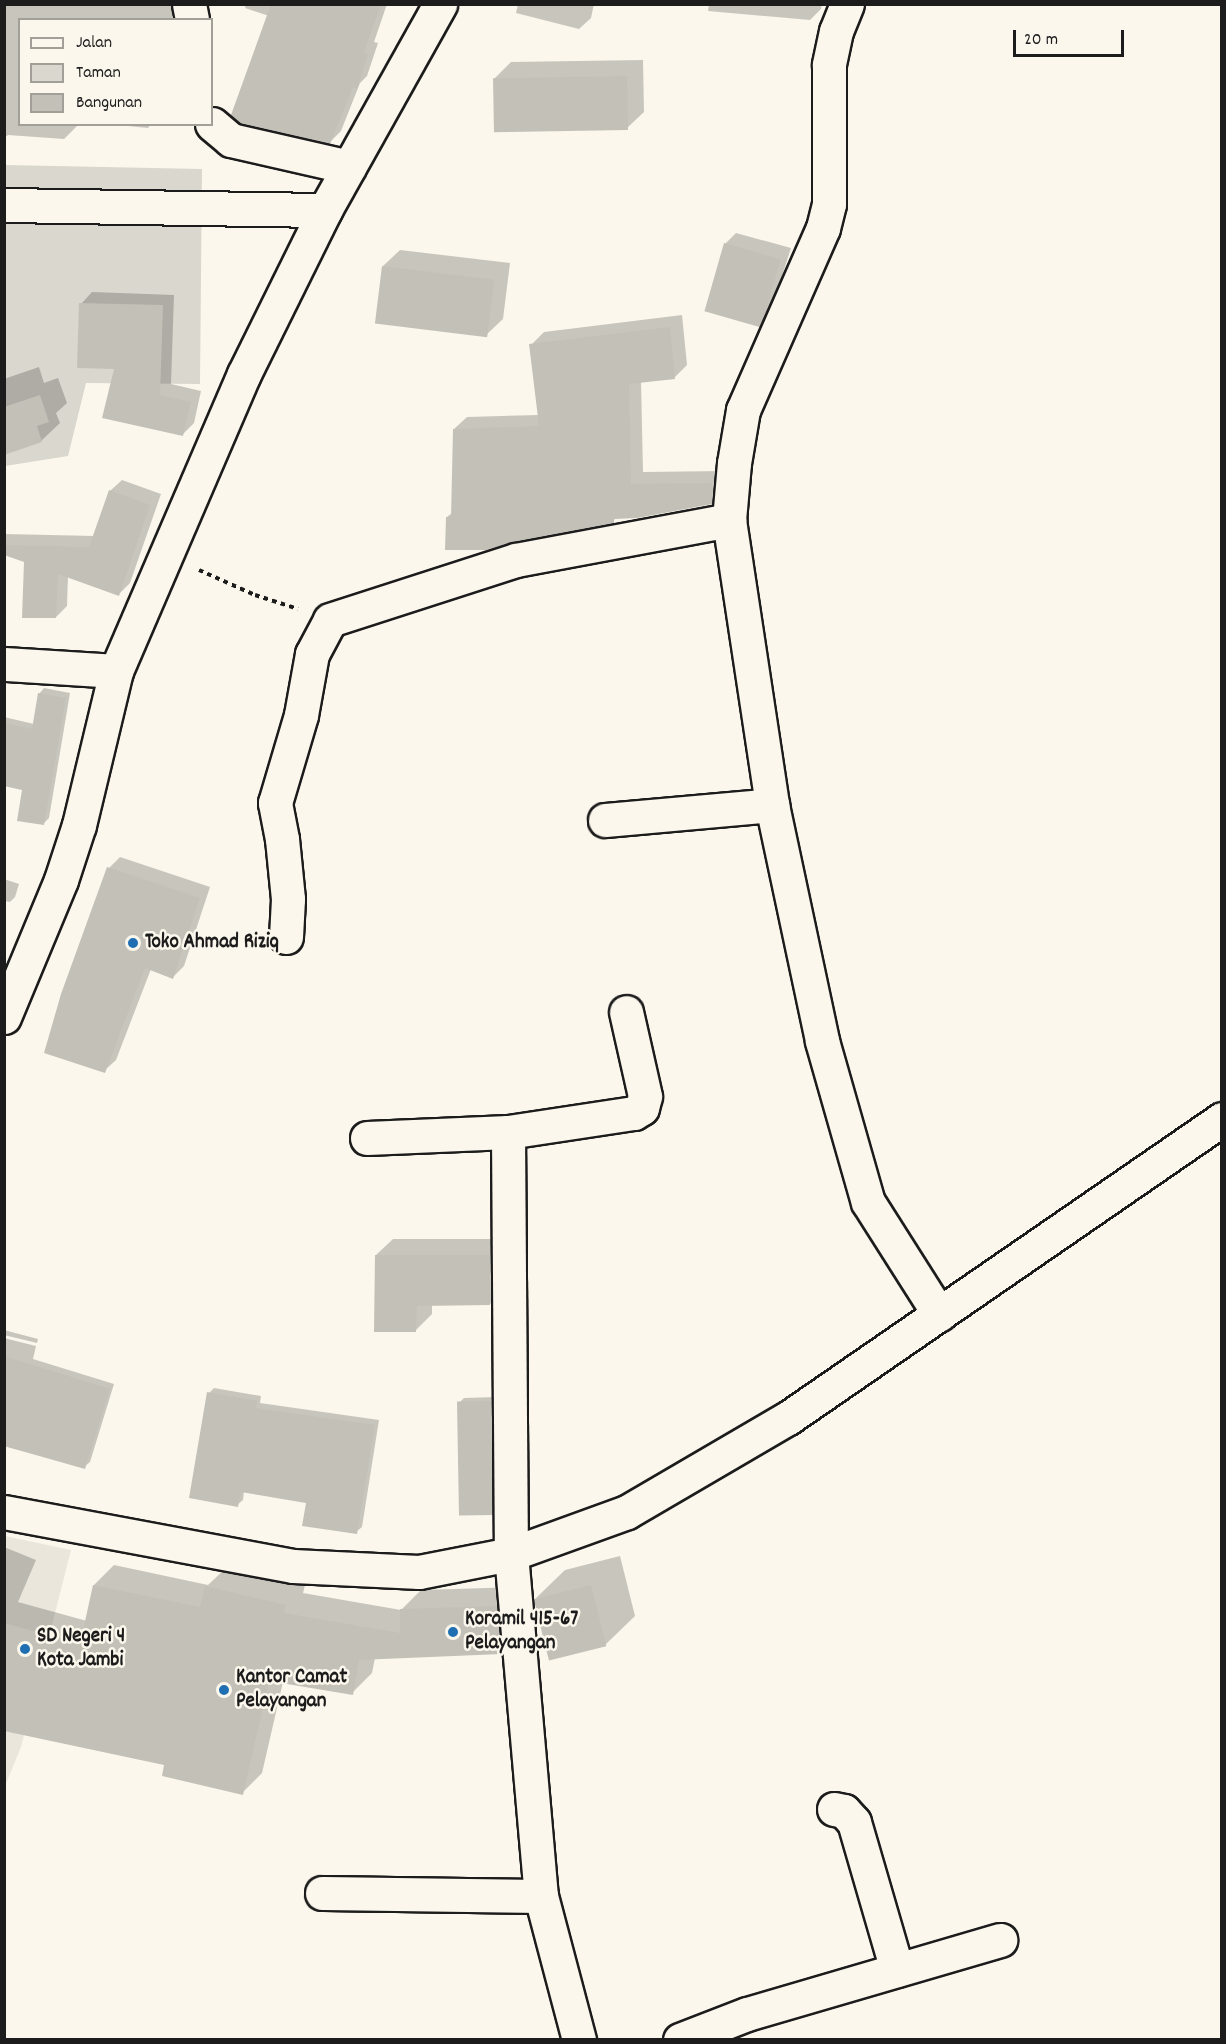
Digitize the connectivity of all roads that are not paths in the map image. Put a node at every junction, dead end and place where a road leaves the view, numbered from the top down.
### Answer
1 (440, 4) edge
2 (847, 4) edge
3 (213, 125) edge
4 (349, 167) junction
5 (4, 205) edge
6 (325, 210) junction
7 (729, 520) junction
8 (4, 664) edge
9 (116, 671) junction
10 (772, 805) junction
11 (605, 820) dead end
12 (286, 938) dead end
13 (626, 1012) dead end
14 (4, 1017) edge
15 (1221, 1119) edge
16 (508, 1132) junction
17 (367, 1138) dead end
18 (939, 1314) junction
19 (4, 1512) edge
20 (511, 1554) junction
21 (834, 1809) dead end
22 (322, 1893) dead end
23 (541, 1896) junction
24 (1000, 1940) dead end
25 (897, 1970) junction
26 (579, 2040) edge
27 (680, 2040) edge

1 - 4 street
2 - 7 street
3 - 4 street
4 - 6 street
5 - 6 street
6 - 9 street
7 - 10 street
7 - 12 street
8 - 9 street
9 - 14 street
10 - 11 street
10 - 18 street
13 - 16 street
15 - 18 street
16 - 17 street
16 - 20 street
18 - 20 street
19 - 20 street
20 - 23 street
21 - 25 street
22 - 23 street
23 - 26 street
24 - 25 street
25 - 27 street

